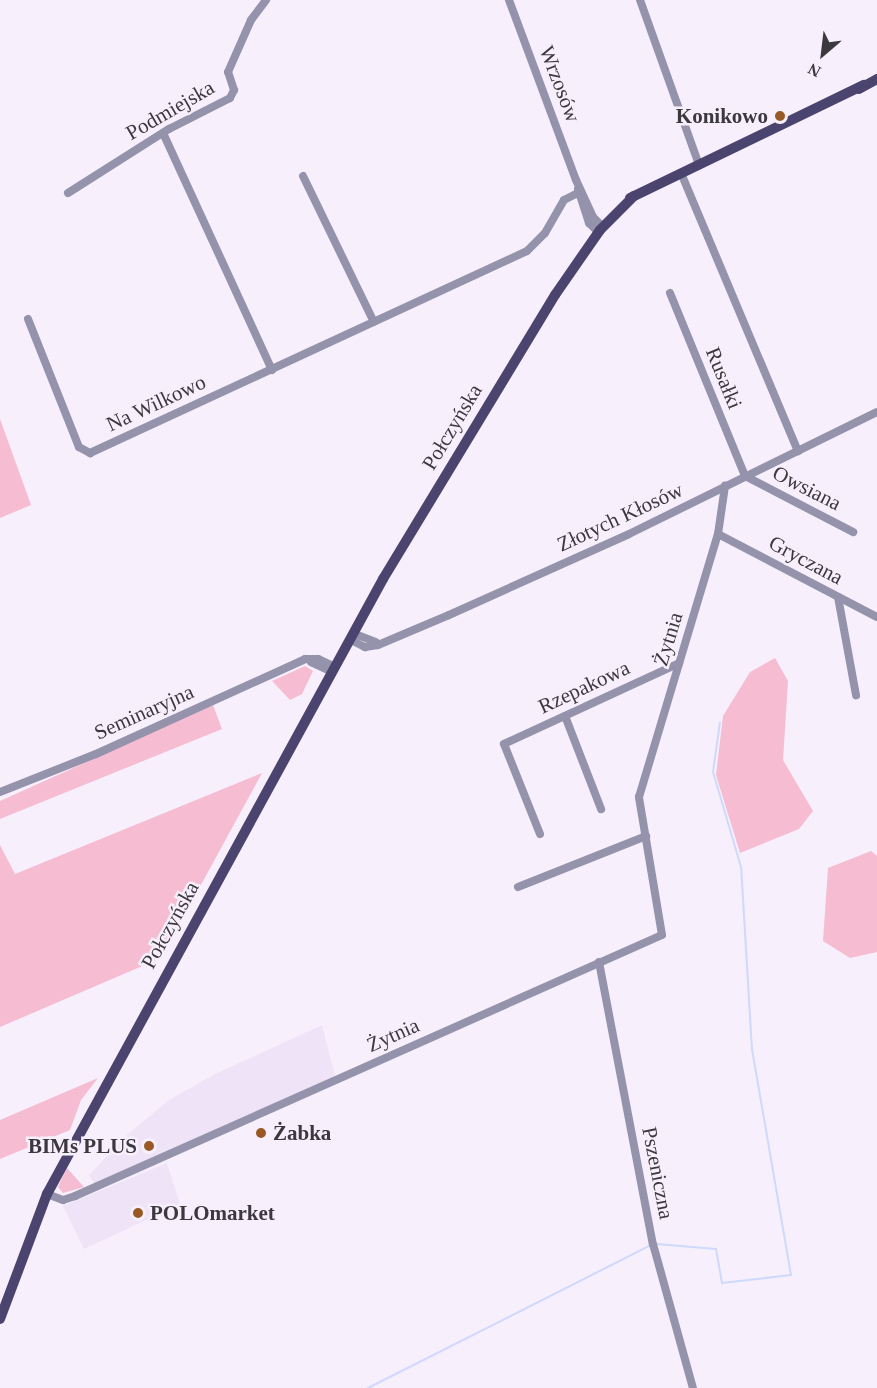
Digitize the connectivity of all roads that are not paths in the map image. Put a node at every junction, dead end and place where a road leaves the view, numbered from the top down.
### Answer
1 (266, 0) edge
2 (509, 0) edge
3 (640, 0) edge
4 (877, 79) edge
5 (163, 133) junction
6 (699, 165) junction
7 (681, 173) junction
8 (303, 176) dead end
9 (576, 180) junction
10 (68, 193) dead end
11 (578, 193) junction
12 (598, 228) junction
13 (670, 293) dead end
14 (28, 319) dead end
15 (374, 322) junction
16 (272, 370) junction
17 (877, 412) edge
18 (798, 451) junction
19 (745, 476) junction
20 (725, 486) junction
21 (853, 532) dead end
22 (718, 534) junction
23 (838, 597) junction
24 (877, 617) edge
25 (351, 636) junction
26 (679, 663) junction
27 (331, 669) junction
28 (856, 695) dead end
29 (565, 716) junction
30 (0, 792) edge
31 (601, 809) dead end
32 (540, 834) dead end
33 (646, 837) junction
34 (518, 887) dead end
35 (599, 963) junction
36 (47, 1194) junction
37 (0, 1319) edge
38 (693, 1388) edge

1 - 5 street, Podmiejska
2 - 9 street, Wrzosów
3 - 6 street
4 - 6 main road, Połczyńska
5 - 10 street, Podmiejska
5 - 16 street
6 - 7 main road, Połczyńska
7 - 12 main road, Połczyńska
7 - 18 street
8 - 15 street
9 - 11 street, Wrzosów
9 - 12 street, Wrzosów
11 - 12 street, Wrzosów
11 - 15 street, Na Wilkowo
12 - 25 main road, Połczyńska
13 - 19 street, Rusałki
14 - 16 street, Na Wilkowo
15 - 16 street, Na Wilkowo
17 - 18 street, Złotych Kłosów
18 - 19 street, Złotych Kłosów
19 - 20 street, Złotych Kłosów
19 - 21 street, Owsiana
20 - 22 street, Żytnia
20 - 25 street, Złotych Kłosów
22 - 23 street, Gryczana
22 - 26 street, Żytnia
23 - 24 street, Gryczana
23 - 28 street
25 - 27 main road, Połczyńska
26 - 29 street, Rzepakowa
26 - 33 street, Żytnia
27 - 30 street, Seminaryjna
27 - 36 main road, Połczyńska
29 - 31 street
29 - 32 street, Rzepakowa
33 - 34 street
33 - 35 street, Żytnia
35 - 36 street, Żytnia
35 - 38 street, Pszeniczna
36 - 37 main road, Połczyńska

